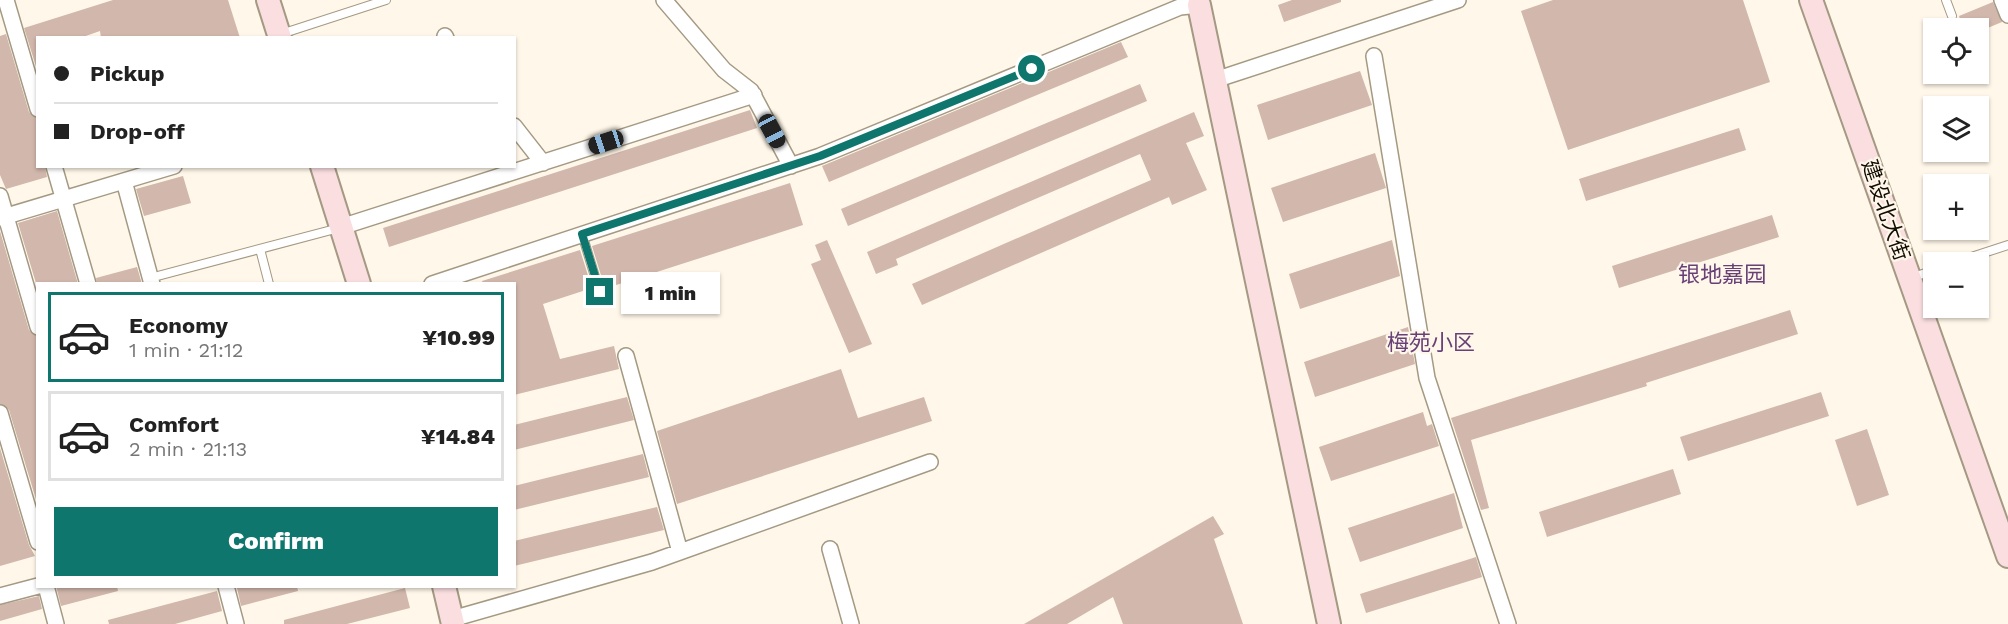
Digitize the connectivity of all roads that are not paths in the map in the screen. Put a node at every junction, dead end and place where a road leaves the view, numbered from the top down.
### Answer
1 (268, 0) edge
2 (386, 0) edge
3 (664, 0) edge
4 (1458, 0) edge
5 (1811, 0) edge
6 (1946, 0) edge
7 (2002, 0) edge
8 (1199, 3) edge
9 (5, 8) edge
10 (2008, 15) edge
11 (1952, 16) dead end
12 (280, 36) edge
13 (1374, 56) dead end
14 (1215, 80) junction
15 (754, 95) junction
16 (36, 103) edge
17 (516, 129) edge
18 (543, 163) junction
19 (791, 166) junction
20 (55, 168) edge
21 (167, 168) edge
22 (323, 168) edge
23 (124, 181) junction
24 (0, 196) edge
25 (64, 199) junction
26 (3, 217) edge
27 (341, 227) junction
28 (582, 234) junction
29 (2008, 245) edge
30 (260, 249) junction
31 (1987, 252) edge
32 (1923, 274) edge
33 (1910, 278) junction
34 (151, 281) edge
35 (87, 282) edge
36 (268, 282) edge
37 (358, 282) edge
38 (438, 282) edge
39 (600, 292) dead end
40 (36, 321) edge
41 (626, 356) dead end
42 (0, 413) edge
43 (930, 462) dead end
44 (36, 535) edge
45 (830, 549) dead end
46 (680, 552) junction
47 (2008, 556) edge
48 (36, 587) edge
49 (47, 588) edge
50 (227, 588) edge
51 (444, 588) edge
52 (0, 596) edge
53 (452, 622) edge
54 (56, 624) edge
55 (236, 624) edge
56 (851, 624) edge
57 (1329, 624) edge
58 (1508, 624) edge

1 - 12 street
2 - 12 lane
3 - 15 street
4 - 14 street
5 - 33 street, 建设北大街
6 - 11 lane
7 - 10 street
8 - 14 street
8 - 19 street
9 - 16 street
13 - 58 street
14 - 57 street
15 - 18 street
15 - 19 street
17 - 18 street
18 - 27 street
19 - 28 street
20 - 25 street
21 - 23 street
22 - 27 street
23 - 25 street
23 - 34 street
24 - 26 street
25 - 26 street
25 - 35 street
26 - 40 street
27 - 30 lane
27 - 37 street
28 - 38 street
28 - 39 lane
29 - 31 lane
30 - 34 lane
30 - 36 lane
32 - 33 lane
33 - 47 street, 建设北大街
41 - 46 street
42 - 44 street
43 - 46 street
45 - 56 street
46 - 53 street
48 - 52 street
49 - 54 street
50 - 55 street
51 - 53 street

